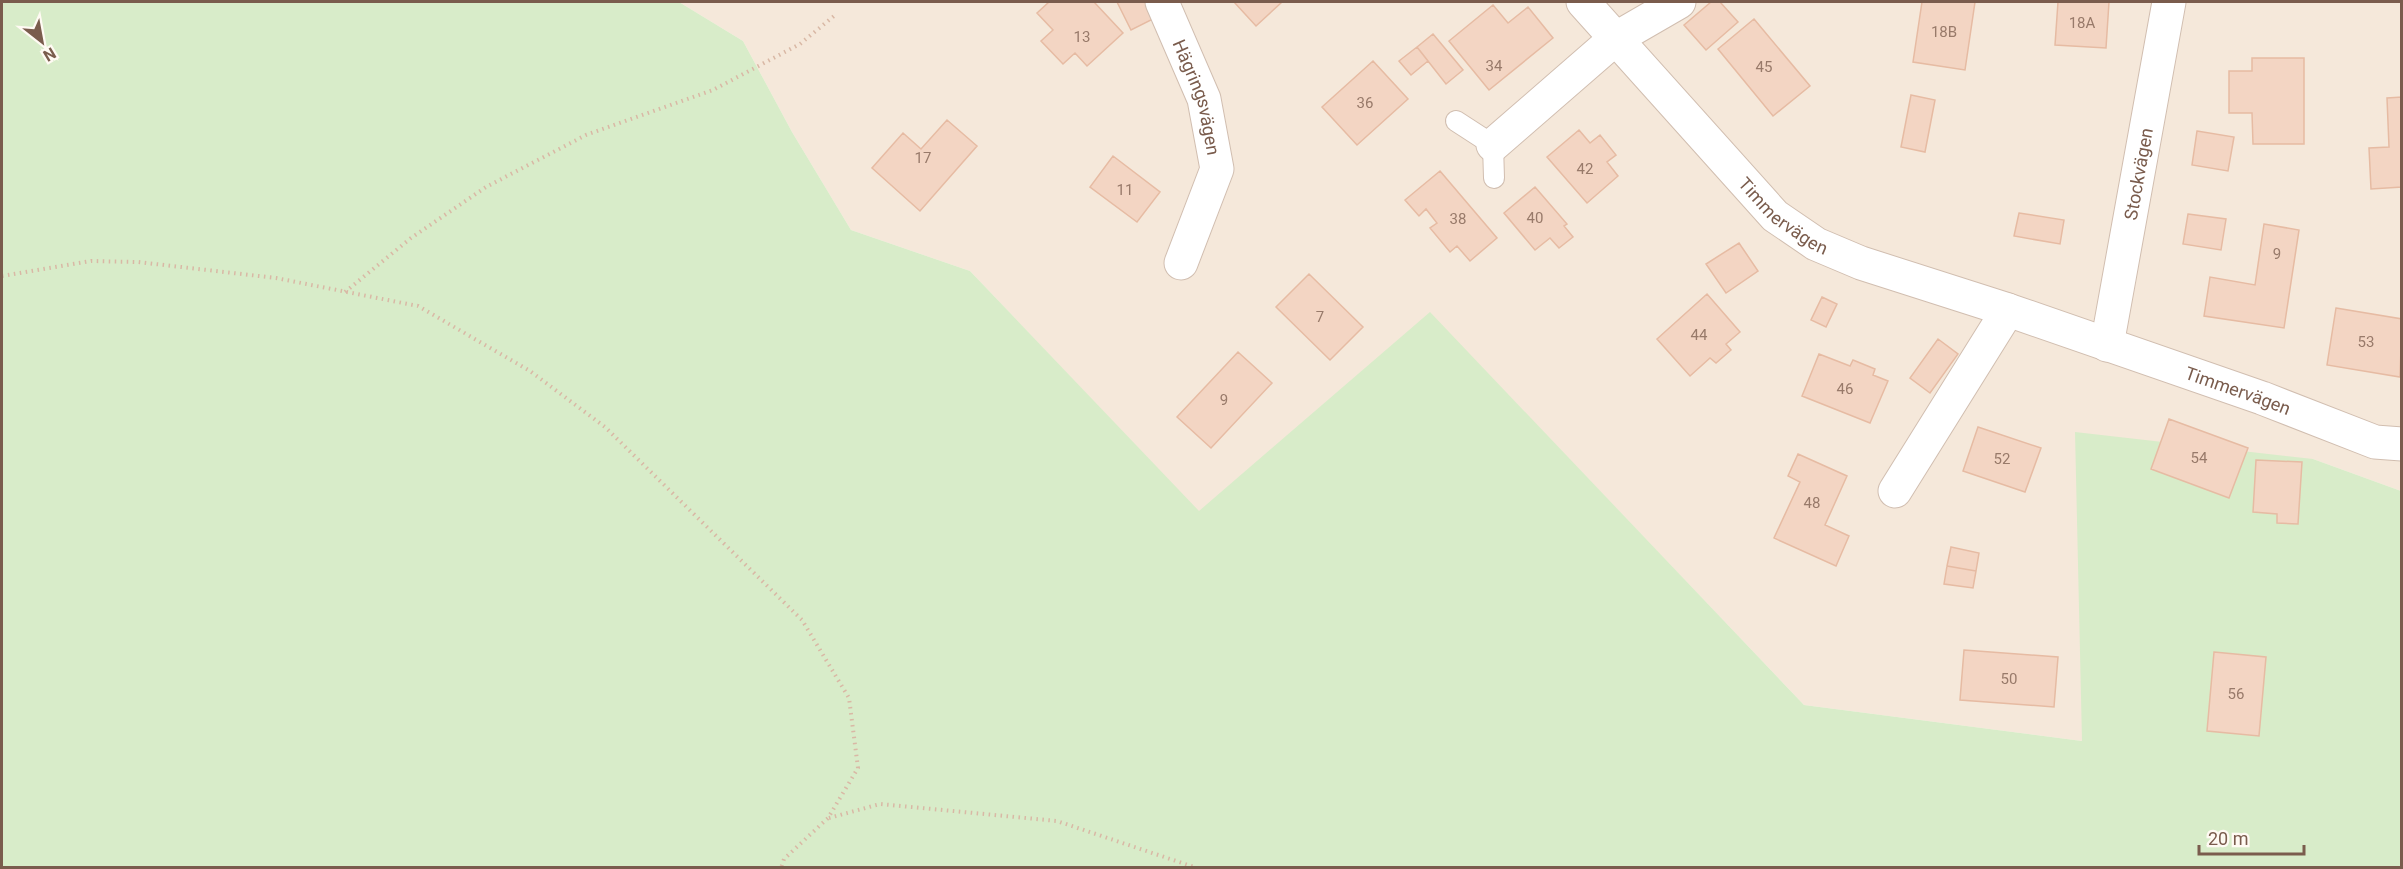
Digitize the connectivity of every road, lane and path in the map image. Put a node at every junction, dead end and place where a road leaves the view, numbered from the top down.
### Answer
1 (1162, 2) edge
2 (1583, 2) edge
3 (1679, 2) edge
4 (2169, 2) edge
5 (834, 16) dead end
6 (1615, 39) junction
7 (1456, 120) dead end
8 (1493, 145) junction
9 (1494, 178) dead end
10 (1180, 262) dead end
11 (2, 276) edge
12 (345, 292) junction
13 (2008, 310) junction
14 (2107, 345) junction
15 (2402, 444) edge
16 (1895, 491) dead end
17 (828, 818) junction
18 (781, 867) edge
19 (1197, 867) edge

1 - 10 street, Hägringsvägen
2 - 6 street, Timmervägen
3 - 6 street
4 - 14 street, Stockvägen
5 - 12 path
6 - 8 street
6 - 13 street, Timmervägen
7 - 8 lane
8 - 9 lane
11 - 12 path
12 - 17 path
13 - 14 street, Timmervägen
13 - 16 street
14 - 15 street, Timmervägen
17 - 18 path
17 - 19 path

